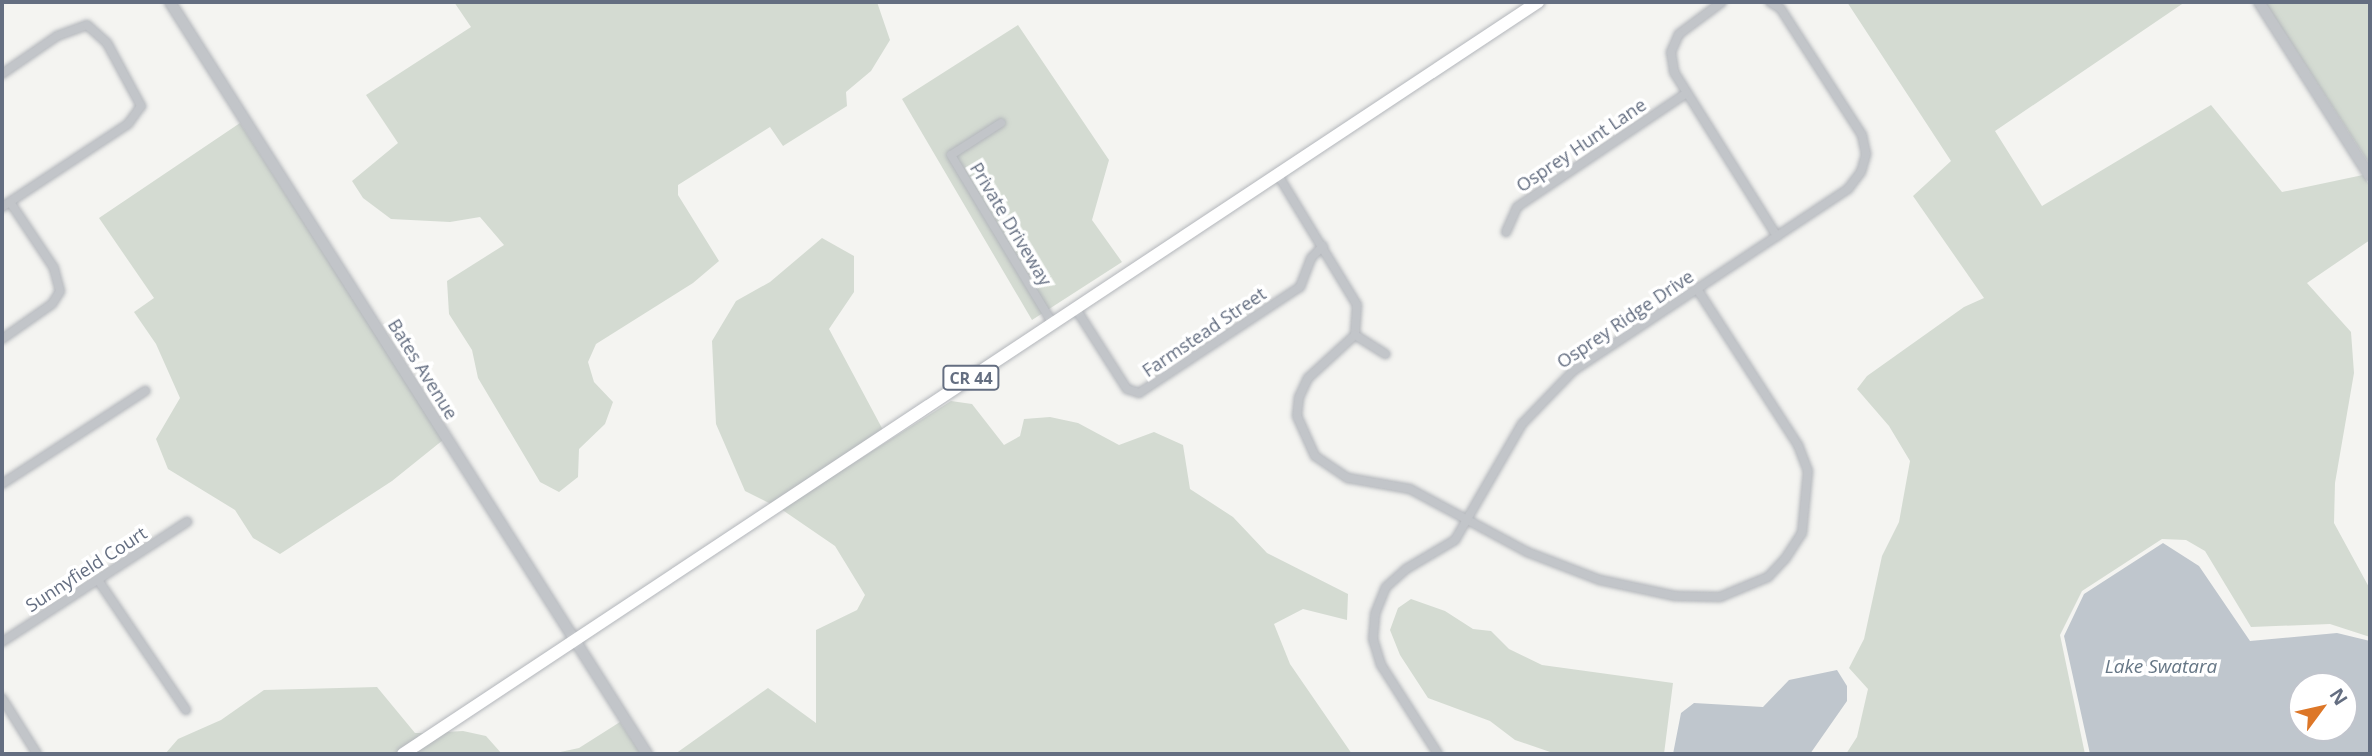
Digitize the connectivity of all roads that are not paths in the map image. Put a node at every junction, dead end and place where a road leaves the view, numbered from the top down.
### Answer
1 (170, 2) edge
2 (1538, 2) edge
3 (1722, 2) edge
4 (1770, 2) edge
5 (2259, 2) edge
6 (2, 74) edge
7 (1685, 94) junction
8 (1001, 124) dead end
9 (1278, 175) junction
10 (2370, 176) edge
11 (10, 202) junction
12 (2, 207) edge
13 (1506, 232) dead end
14 (1777, 236) junction
15 (1323, 246) junction
16 (1697, 289) junction
17 (1076, 309) junction
18 (1053, 324) junction
19 (1355, 335) junction
20 (2, 339) edge
21 (1385, 354) dead end
22 (145, 390) dead end
23 (2, 484) edge
24 (1468, 521) junction
25 (187, 522) dead end
26 (98, 580) junction
27 (2, 642) edge
28 (575, 642) junction
29 (2, 698) edge
30 (186, 710) dead end
31 (37, 754) edge
32 (403, 754) edge
33 (647, 754) edge
34 (1438, 754) edge

1 - 28 street, Bates Avenue
2 - 9 main road, CR 44
3 - 7 street
4 - 14 street, Osprey Ridge Drive
5 - 10 street
6 - 11 street
7 - 13 street, Osprey Hunt Lane
7 - 14 street
8 - 18 street, Private Driveway
9 - 15 street
9 - 17 main road, CR 44
11 - 12 street
11 - 20 street
14 - 16 street, Osprey Ridge Drive
15 - 17 street, Farmstead Street
15 - 19 street
16 - 24 street, Osprey Ridge Drive
16 - 24 street
17 - 18 main road, CR 44
18 - 28 main road, CR 44
19 - 21 street
19 - 24 street
22 - 23 street
24 - 34 street, Osprey Ridge Drive
25 - 26 street, Sunnyfield Court
26 - 27 street, Sunnyfield Court
26 - 30 street
28 - 32 main road, CR 44
28 - 33 street, Bates Avenue
29 - 31 street

